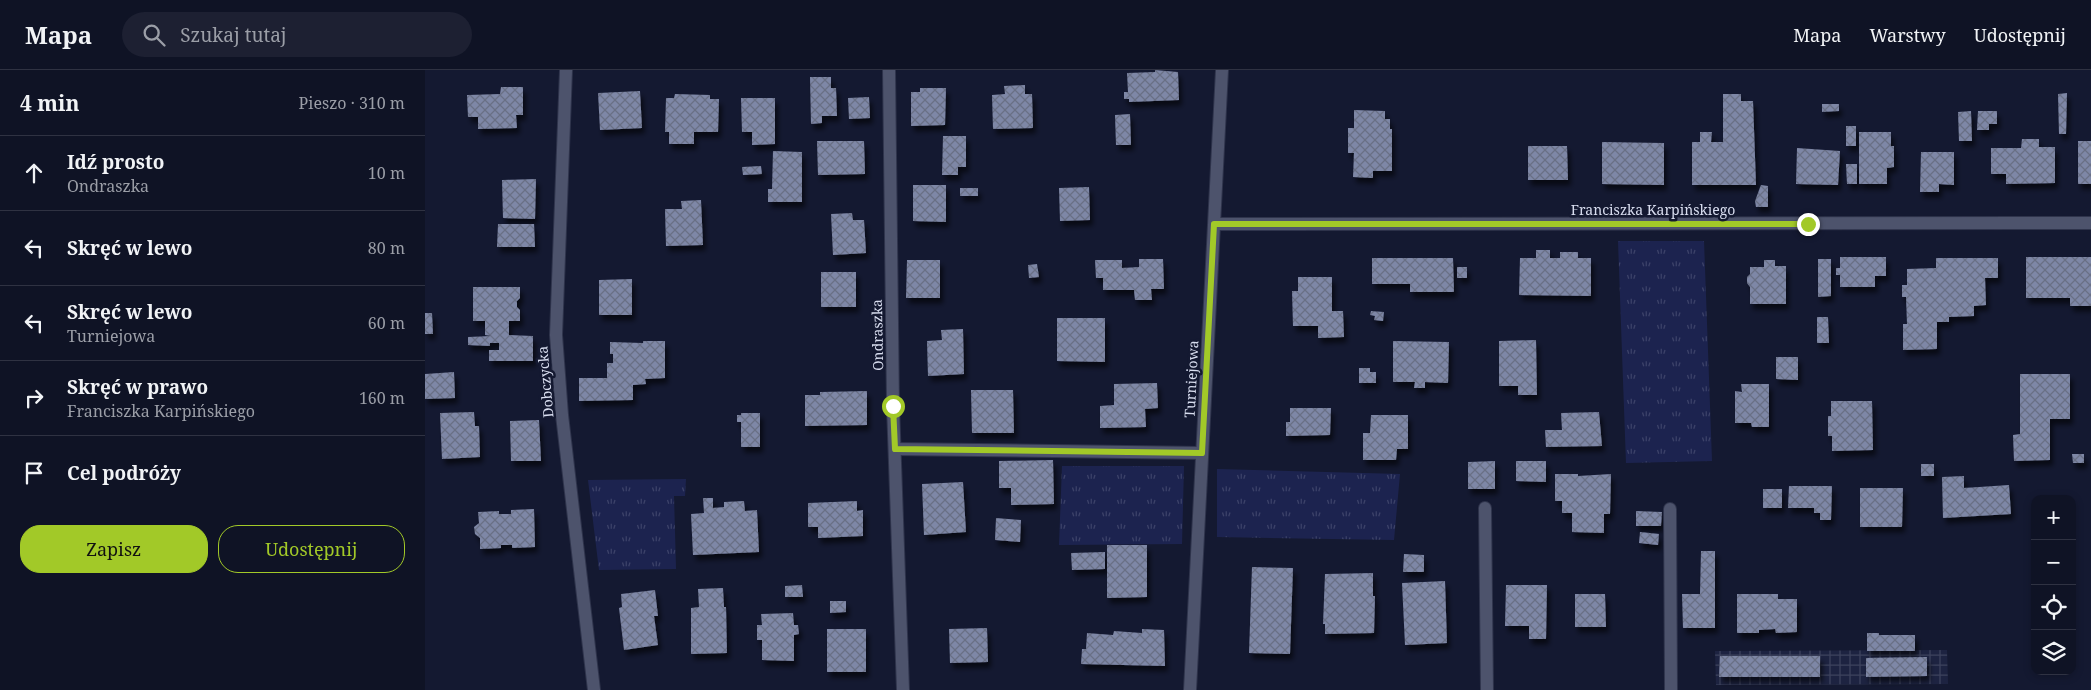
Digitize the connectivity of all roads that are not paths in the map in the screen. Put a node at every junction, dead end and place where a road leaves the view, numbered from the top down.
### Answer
1 (566, 70) edge
2 (889, 70) edge
3 (1222, 70) edge
4 (2091, 223) edge
5 (1214, 224) junction
6 (895, 449) junction
7 (1202, 453) junction
8 (1485, 508) dead end
9 (1670, 509) dead end
10 (594, 690) edge
11 (903, 690) edge
12 (1190, 690) edge
13 (1487, 690) edge
14 (1671, 690) edge

1 - 10 street, Dobczycka
2 - 6 street, Ondraszka
3 - 5 street, Turniejowa
4 - 5 street, Franciszka Karpińskiego
5 - 7 street, Turniejowa
6 - 7 street
6 - 11 street, Ondraszka
7 - 12 street, Turniejowa
8 - 13 street
9 - 14 street

